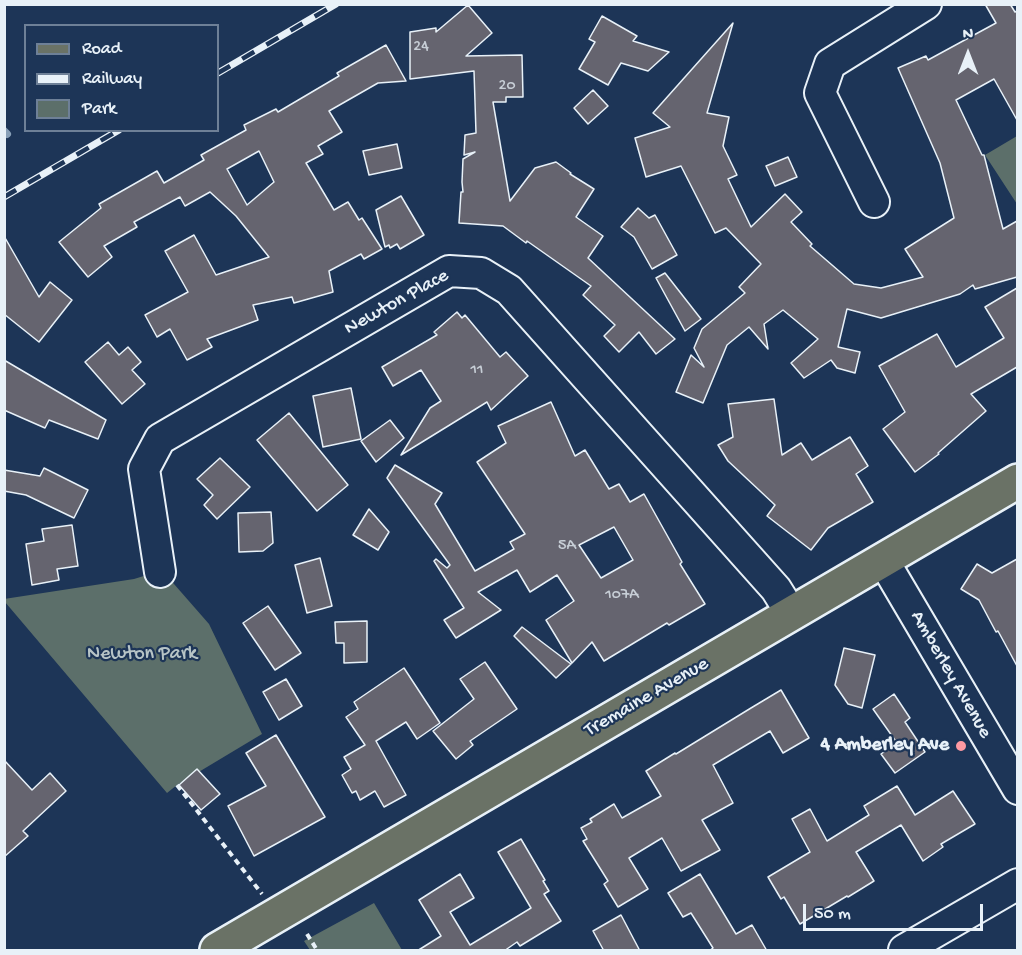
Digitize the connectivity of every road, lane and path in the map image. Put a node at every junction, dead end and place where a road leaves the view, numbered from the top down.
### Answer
1 (926, 4) edge
2 (874, 202) dead end
3 (1017, 481) edge
4 (883, 560) junction
5 (160, 572) dead end
6 (791, 613) junction
7 (177, 785) dead end
8 (1017, 789) edge
9 (1017, 884) edge
10 (278, 915) junction
11 (307, 934) dead end
12 (217, 951) edge
13 (317, 951) edge
14 (904, 951) edge

1 - 2 street
3 - 4 main road, Tremaine Avenue
4 - 6 main road, Tremaine Avenue
4 - 8 street, Amberley Avenue
5 - 6 street, Newton Place
6 - 10 main road, Tremaine Avenue
7 - 10 path
9 - 14 street
10 - 12 main road, Tremaine Avenue
11 - 13 path

